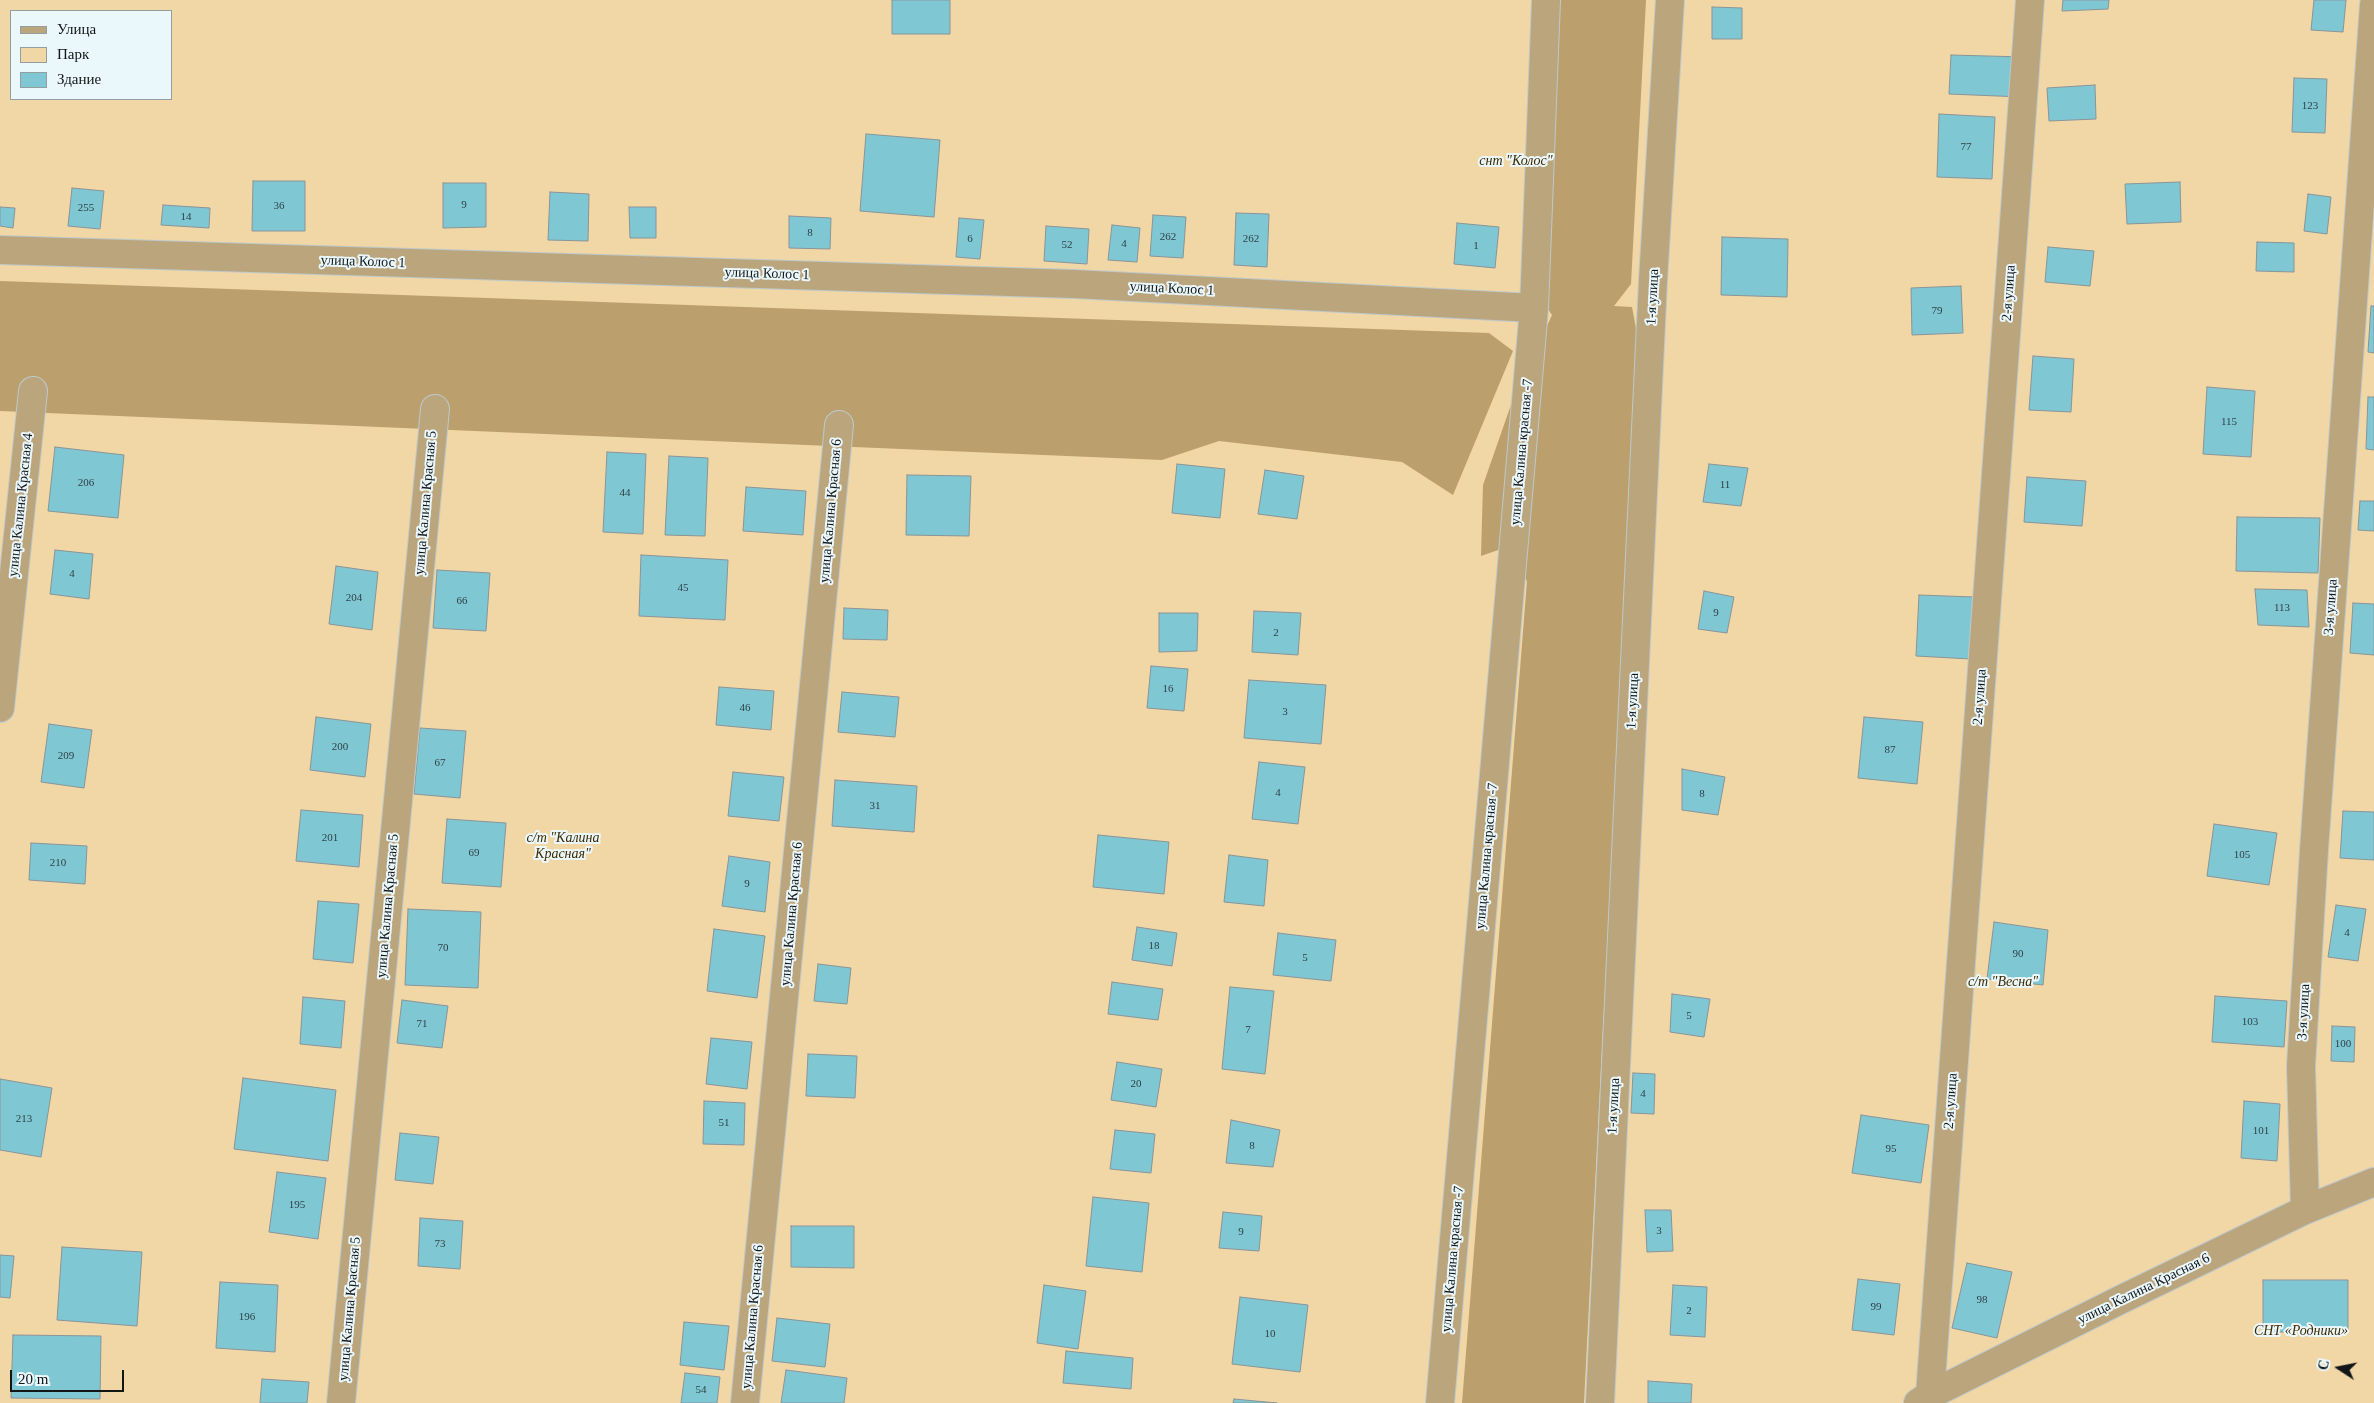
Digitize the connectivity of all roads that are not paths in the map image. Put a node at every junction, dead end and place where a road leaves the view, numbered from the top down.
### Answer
1 (1546, 0) edge
2 (1670, 0) edge
3 (2030, 0) edge
4 (2374, 5) edge
5 (0, 250) edge
6 (1534, 308) junction
7 (33, 391) dead end
8 (435, 409) dead end
9 (839, 425) dead end
10 (0, 708) edge
11 (2374, 1182) edge
12 (2306, 1210) junction
13 (1924, 1399) edge
14 (341, 1403) edge
15 (745, 1403) edge
16 (1440, 1403) edge
17 (1600, 1403) edge

1 - 6 street
2 - 17 street, 1-я улица
3 - 13 street, 2-я улица
4 - 12 street, 3-я улица
5 - 6 street, улица Колос 1
6 - 16 street, улица Калина красная -7
7 - 10 street, улица Калина Красная 4
8 - 14 street, улица Калина Красная 5
9 - 15 street, улица Калина Красная 6
11 - 12 street, улица Калина Красная 6
12 - 13 street, улица Калина Красная 6

